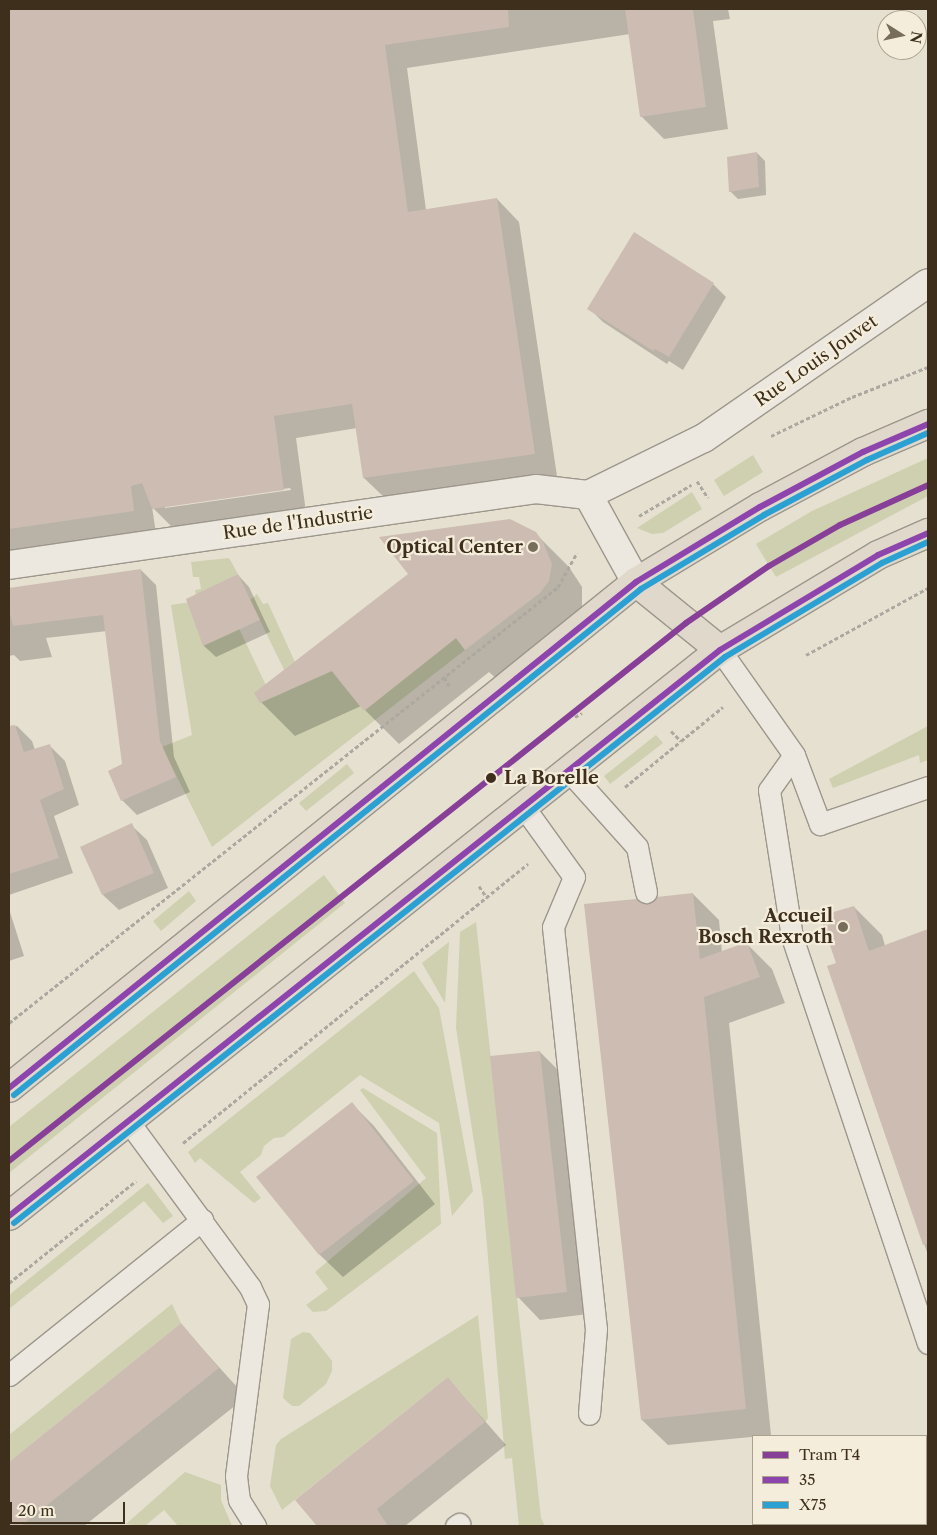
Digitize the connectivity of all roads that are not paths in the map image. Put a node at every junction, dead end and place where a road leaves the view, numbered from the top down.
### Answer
1 (928, 283) edge
2 (928, 424) edge
3 (588, 495) junction
4 (928, 533) edge
5 (9, 565) edge
6 (636, 582) junction
7 (720, 650) junction
8 (794, 755) junction
9 (568, 770) junction
10 (928, 787) edge
11 (523, 806) junction
12 (646, 892) dead end
13 (9, 1088) edge
14 (128, 1121) junction
15 (9, 1216) edge
16 (202, 1220) junction
17 (925, 1322) edge
18 (928, 1344) edge
19 (9, 1375) edge
20 (589, 1414) dead end
21 (255, 1526) edge

1 - 3 street, Rue Louis Jouvet
2 - 6 main road
3 - 5 street, Rue de l'Industrie
3 - 6 street
4 - 7 main road
6 - 7 main road
6 - 13 main road
7 - 8 lane
7 - 9 main road
8 - 10 lane
8 - 17 lane
9 - 11 main road
9 - 12 lane
11 - 14 main road
11 - 20 lane
14 - 15 main road
14 - 16 lane
16 - 19 lane
16 - 21 lane
17 - 18 lane

